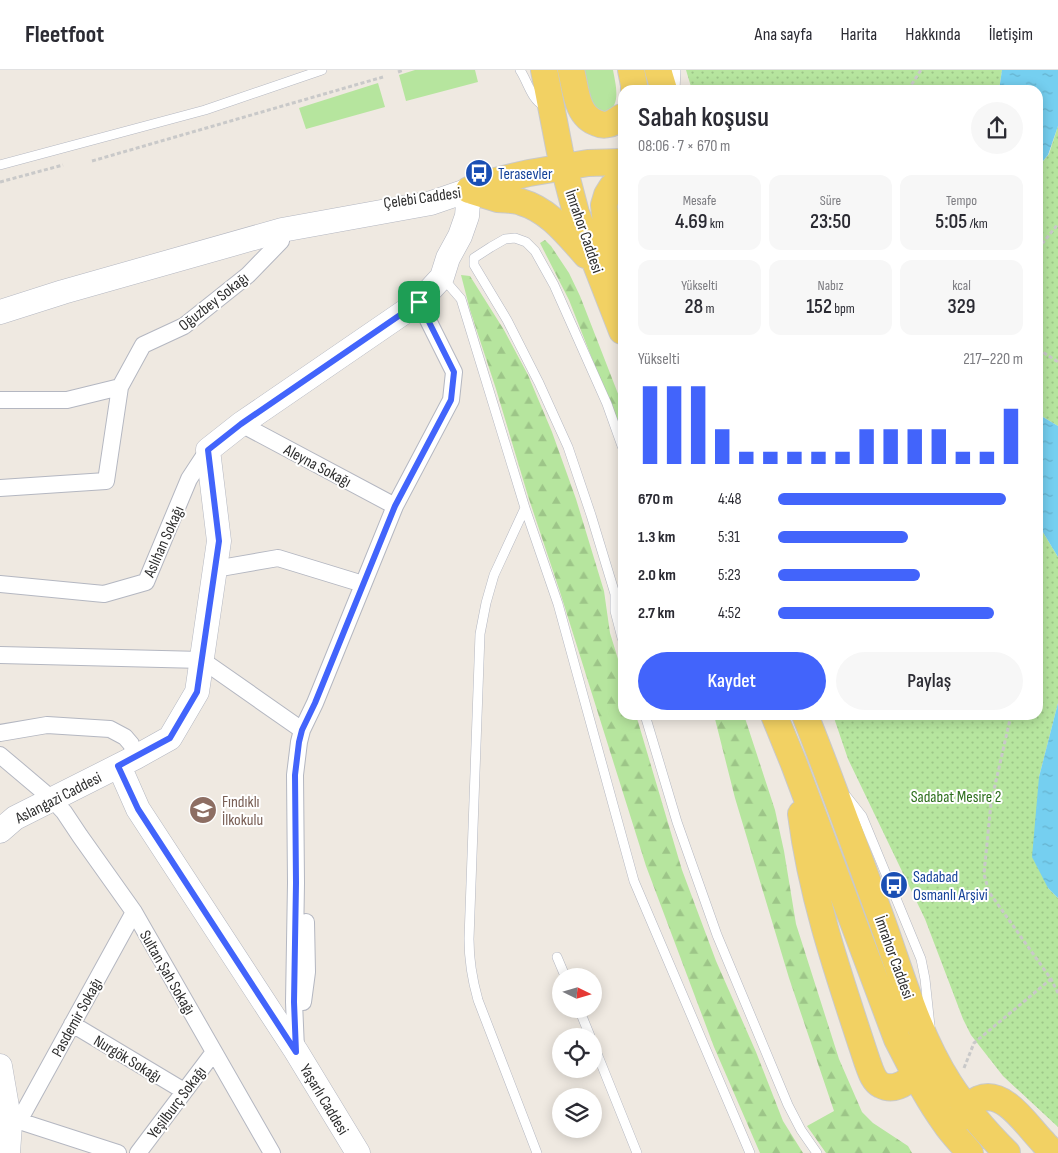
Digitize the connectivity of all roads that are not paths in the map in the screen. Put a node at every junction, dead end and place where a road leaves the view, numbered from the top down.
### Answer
1 (330, 70) edge
2 (520, 70) edge
3 (544, 70) edge
4 (571, 70) edge
5 (631, 70) edge
6 (658, 70) edge
7 (676, 70) edge
8 (320, 71) edge
9 (634, 85) edge
10 (662, 85) edge
11 (675, 85) edge
12 (550, 108) junction
13 (618, 119) edge
14 (618, 162) edge
15 (0, 165) edge
16 (564, 168) junction
17 (618, 182) edge
18 (469, 190) junction
19 (281, 226) junction
20 (596, 266) junction
21 (618, 276) edge
22 (442, 277) junction
23 (0, 302) edge
24 (419, 302) junction
25 (0, 312) edge
26 (618, 321) edge
27 (120, 387) junction
28 (0, 400) edge
29 (241, 424) junction
30 (618, 435) edge
31 (208, 450) junction
32 (0, 488) edge
33 (395, 506) junction
34 (525, 508) junction
35 (215, 569) junction
36 (0, 584) edge
37 (364, 584) junction
38 (618, 590) edge
39 (618, 598) edge
40 (618, 623) edge
41 (0, 654) edge
42 (202, 660) junction
43 (646, 720) edge
44 (776, 720) edge
45 (807, 720) edge
46 (302, 730) junction
47 (0, 733) edge
48 (0, 755) edge
49 (127, 761) junction
50 (794, 764) junction
51 (52, 798) junction
52 (0, 831) edge
53 (134, 912) junction
54 (557, 956) dead end
55 (562, 968) edge
56 (72, 1024) junction
57 (929, 1046) junction
58 (214, 1052) junction
59 (296, 1052) junction
60 (0, 1066) edge
61 (602, 1066) edge
62 (916, 1075) junction
63 (184, 1091) junction
64 (968, 1109) junction
65 (14, 1122) junction
66 (952, 1132) junction
67 (8, 1153) edge
68 (118, 1153) edge
69 (138, 1153) edge
70 (272, 1153) edge
71 (358, 1153) edge
72 (537, 1153) edge
73 (637, 1153) edge
74 (750, 1153) edge
75 (817, 1153) edge
76 (970, 1153) edge
77 (1007, 1153) edge
78 (1054, 1153) edge

1 - 8 lane
2 - 12 lane
3 - 12 main road, İmrahor Caddesi
4 - 13 main road
5 - 9 main road
6 - 10 main road
7 - 11 lane
8 - 15 lane
12 - 16 main road, İmrahor Caddesi
14 - 16 main road
16 - 18 main road
16 - 20 main road, İmrahor Caddesi
17 - 21 main road
18 - 19 street, Çelebi Caddesi
18 - 20 main road
18 - 22 street
19 - 23 street, Çelebi Caddesi
19 - 25 street, Çelebi Caddesi
19 - 27 street, Oğuzbey Sokağı
20 - 26 main road, İmrahor Caddesi
22 - 24 street
22 - 34 lane
24 - 29 street
24 - 33 street
27 - 28 street
27 - 32 street
29 - 31 street
29 - 33 street, Aleyna Sokağı
30 - 38 lane
31 - 35 street, Aslangazi Caddesi
31 - 36 street, Aslıhan Sokağı
33 - 37 street
34 - 72 lane
34 - 74 lane
35 - 37 street
35 - 42 street, Aslangazi Caddesi
37 - 46 street
39 - 40 lane
41 - 42 street
42 - 46 street
42 - 49 street, Aslangazi Caddesi
43 - 75 lane
44 - 50 main road, İmrahor Caddesi
45 - 57 main road, İmrahor Caddesi
46 - 59 street
47 - 49 street
48 - 51 street, Sultan Şah Sokağı
49 - 51 street, Aslangazi Caddesi
49 - 59 street, Yaşarlı Caddesi
50 - 62 main road, İmrahor Caddesi
50 - 62 main road
51 - 52 street, Aslangazi Caddesi
51 - 53 street, Sultan Şah Sokağı
53 - 56 street, Pasdemir Sokağı
53 - 58 street, Sultan Şah Sokağı
54 - 55 lane
56 - 63 street, Nurgök Sokağı
56 - 65 street, Pasdemir Sokağı
57 - 62 main road
57 - 64 main road, İmrahor Caddesi
58 - 63 street, Yeşilburç Sokağı
58 - 70 street, Sultan Şah Sokağı
59 - 71 street, Yaşarlı Caddesi
60 - 65 street
61 - 73 lane
62 - 66 main road, İmrahor Caddesi
63 - 69 street, Yeşilburç Sokağı
64 - 66 main road
64 - 77 main road, İmrahor Caddesi
64 - 78 main road
65 - 67 street
65 - 68 street
66 - 76 main road, İmrahor Caddesi

